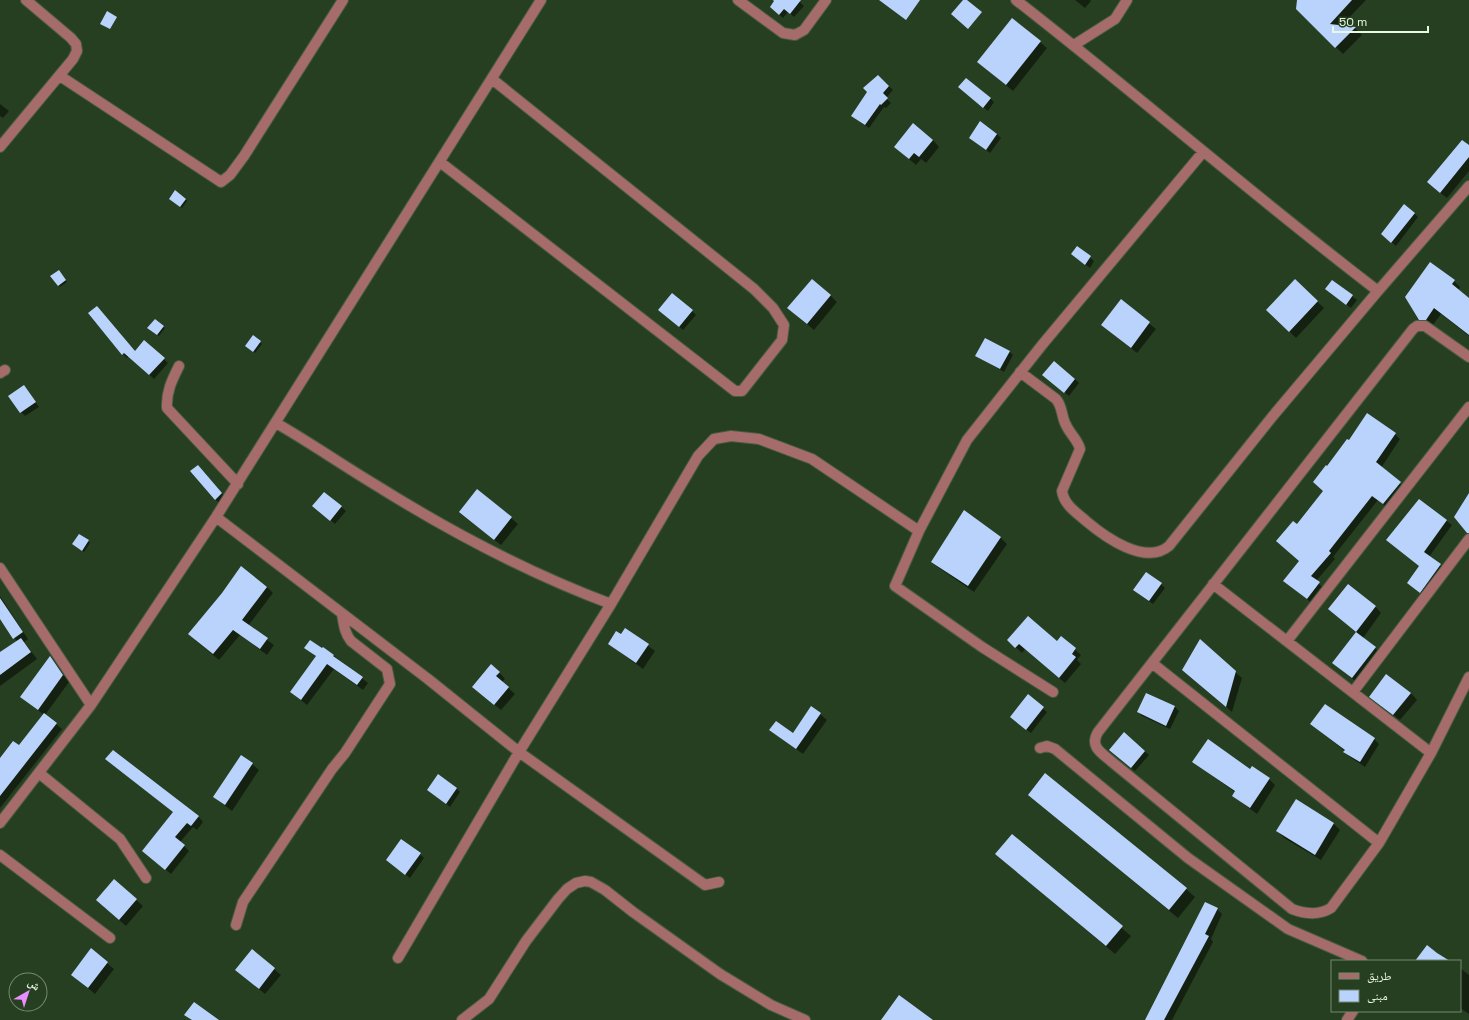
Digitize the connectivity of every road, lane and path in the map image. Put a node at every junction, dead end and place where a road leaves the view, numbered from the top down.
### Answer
1 (26, 0) edge
2 (343, 0) edge
3 (541, 0) edge
4 (738, 0) edge
5 (826, 0) edge
6 (1016, 0) edge
7 (1127, 0) edge
8 (1074, 45) junction
9 (60, 76) junction
10 (492, 79) junction
11 (0, 147) edge
12 (1203, 152) junction
13 (440, 162) junction
14 (1469, 186) edge
15 (1378, 291) junction
16 (1469, 358) edge
17 (179, 366) dead end
18 (1020, 372) junction
19 (1469, 407) edge
20 (276, 423) junction
21 (238, 484) junction
22 (216, 517) junction
23 (919, 531) junction
24 (1469, 539) edge
25 (0, 568) edge
26 (1213, 584) junction
27 (611, 604) junction
28 (342, 614) junction
29 (1287, 641) junction
30 (1152, 663) junction
31 (1469, 677) edge
32 (1053, 692) dead end
33 (1353, 692) junction
34 (91, 705) junction
35 (1040, 748) dead end
36 (519, 752) junction
37 (1431, 753) junction
38 (39, 773) junction
39 (0, 823) edge
40 (1380, 843) junction
41 (0, 855) edge
42 (146, 878) dead end
43 (720, 882) dead end
44 (236, 925) dead end
45 (110, 938) dead end
46 (398, 958) dead end
47 (1360, 960) edge
48 (1353, 1012) edge
49 (462, 1020) edge
50 (805, 1020) edge
51 (1347, 1020) edge

1 - 9 street
2 - 9 street
3 - 10 street
4 - 5 street
6 - 8 street
7 - 8 street
8 - 12 street
9 - 11 street
10 - 13 street
10 - 13 street
12 - 15 street
12 - 18 street
13 - 20 street
14 - 15 street
15 - 18 street
16 - 26 street
17 - 21 street
18 - 23 street
19 - 29 street
20 - 21 street
20 - 27 street
21 - 22 street
22 - 28 street
22 - 34 street
23 - 27 street
23 - 32 street
24 - 33 street
25 - 34 street
26 - 29 street
26 - 30 street
27 - 36 street
28 - 36 street
28 - 44 street
29 - 33 street
30 - 40 street
30 - 40 street
31 - 37 street
33 - 37 street
34 - 38 street
35 - 47 street
36 - 43 street
36 - 46 street
37 - 40 street
38 - 39 street
38 - 42 street
41 - 45 street
48 - 51 street
49 - 50 street

